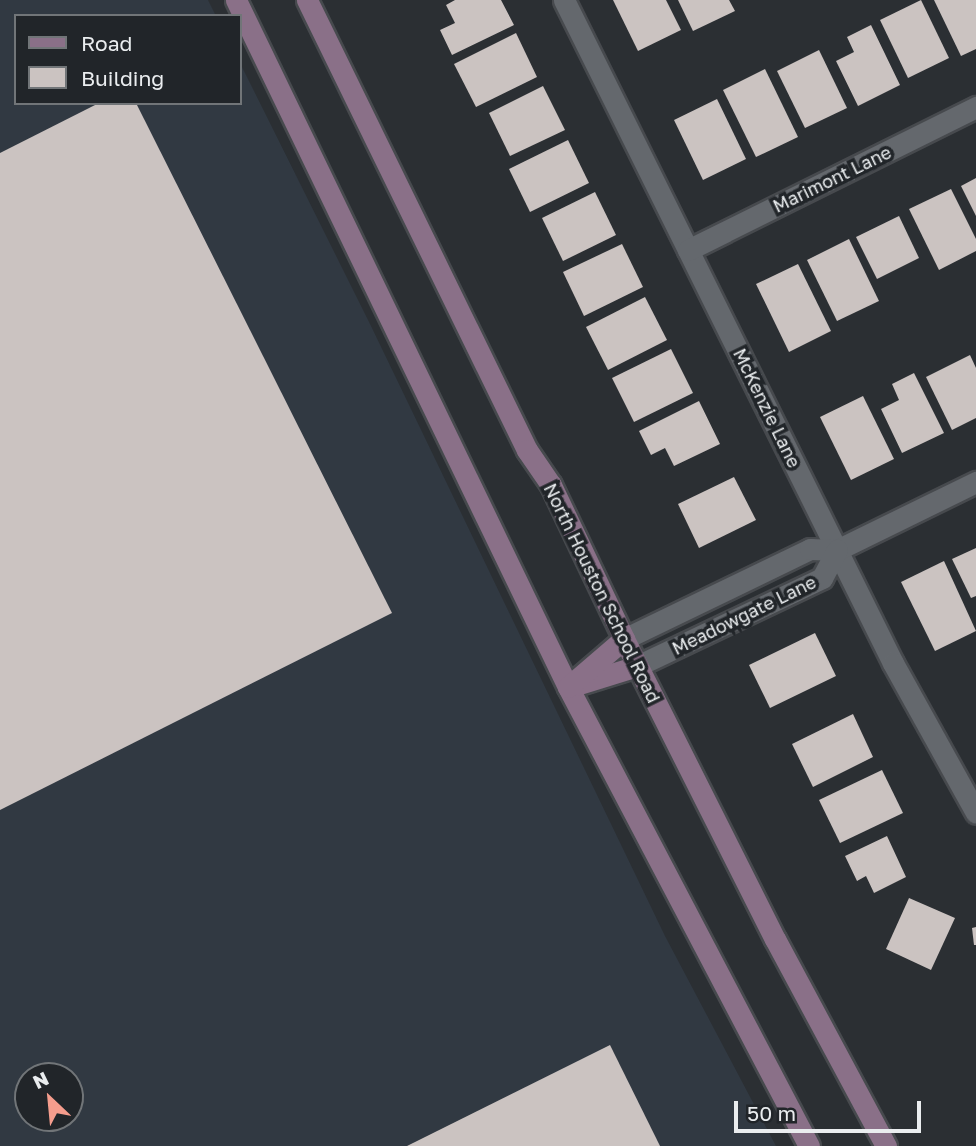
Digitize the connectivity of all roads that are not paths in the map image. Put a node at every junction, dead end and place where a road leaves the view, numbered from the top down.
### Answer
1 (236, 0) edge
2 (307, 0) edge
3 (564, 0) edge
4 (976, 107) edge
5 (688, 250) junction
6 (976, 482) edge
7 (837, 550) junction
8 (624, 639) junction
9 (638, 666) junction
10 (568, 687) junction
11 (976, 813) edge
12 (809, 1146) edge
13 (886, 1146) edge

1 - 10 main road
2 - 8 main road, North Houston School Road
3 - 5 street, McKenzie Lane
4 - 5 street, Marimont Lane
5 - 7 street, McKenzie Lane
6 - 7 street, Meadowgate Lane
7 - 8 street, Meadowgate Lane
7 - 9 street, Meadowgate Lane
7 - 11 street, McKenzie Lane
8 - 9 main road, North Houston School Road
8 - 10 main road
9 - 10 main road
9 - 13 main road, North Houston School Road
10 - 12 main road

